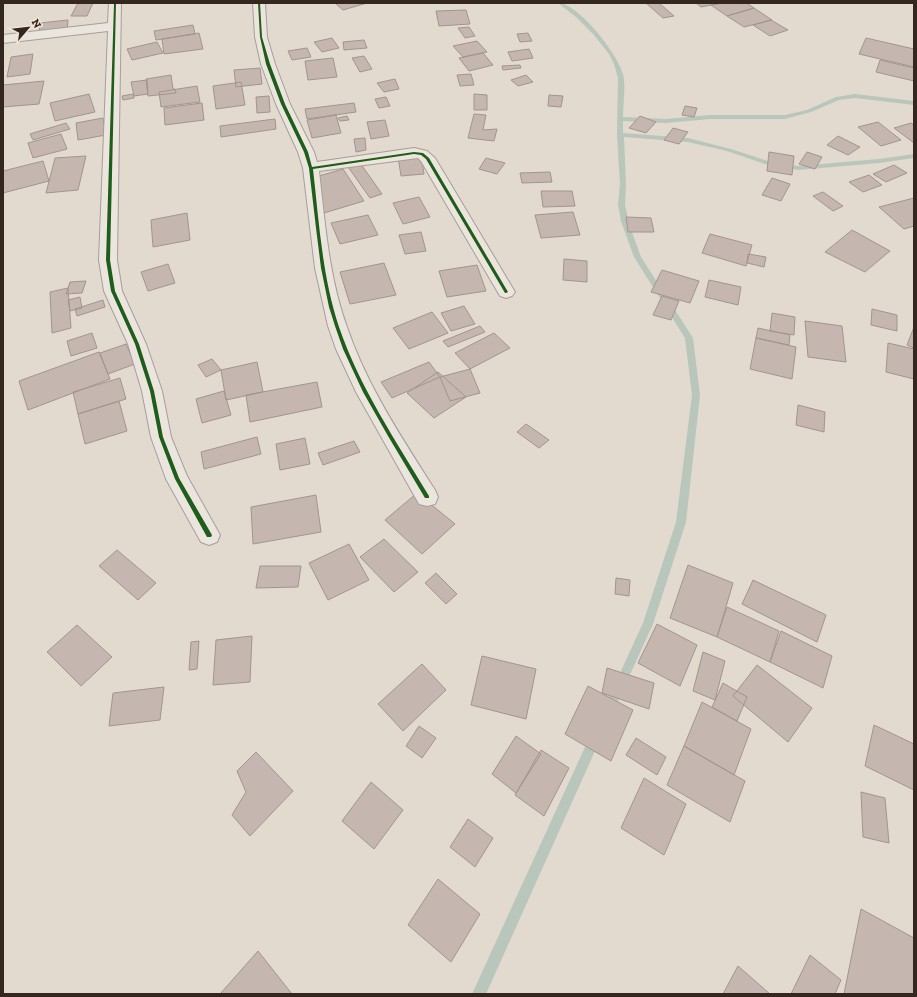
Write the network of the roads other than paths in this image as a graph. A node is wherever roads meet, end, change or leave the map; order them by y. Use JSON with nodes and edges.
{"nodes":[{"id":1,"x":115,"y":3,"type":"edge"},
{"id":2,"x":259,"y":3,"type":"edge"},
{"id":3,"x":115,"y":26,"type":"junction"},
{"id":4,"x":3,"y":39,"type":"edge"},
{"id":5,"x":311,"y":168,"type":"junction"},
{"id":6,"x":506,"y":292,"type":"dead end"},
{"id":7,"x":427,"y":497,"type":"dead end"},
{"id":8,"x":209,"y":535,"type":"dead end"}],
"edges":[{"from":1,"to":3,"type":"street"},
{"from":2,"to":5,"type":"street"},
{"from":3,"to":4,"type":"street"},
{"from":3,"to":8,"type":"street"},
{"from":5,"to":6,"type":"street"},
{"from":5,"to":7,"type":"street"}]}
